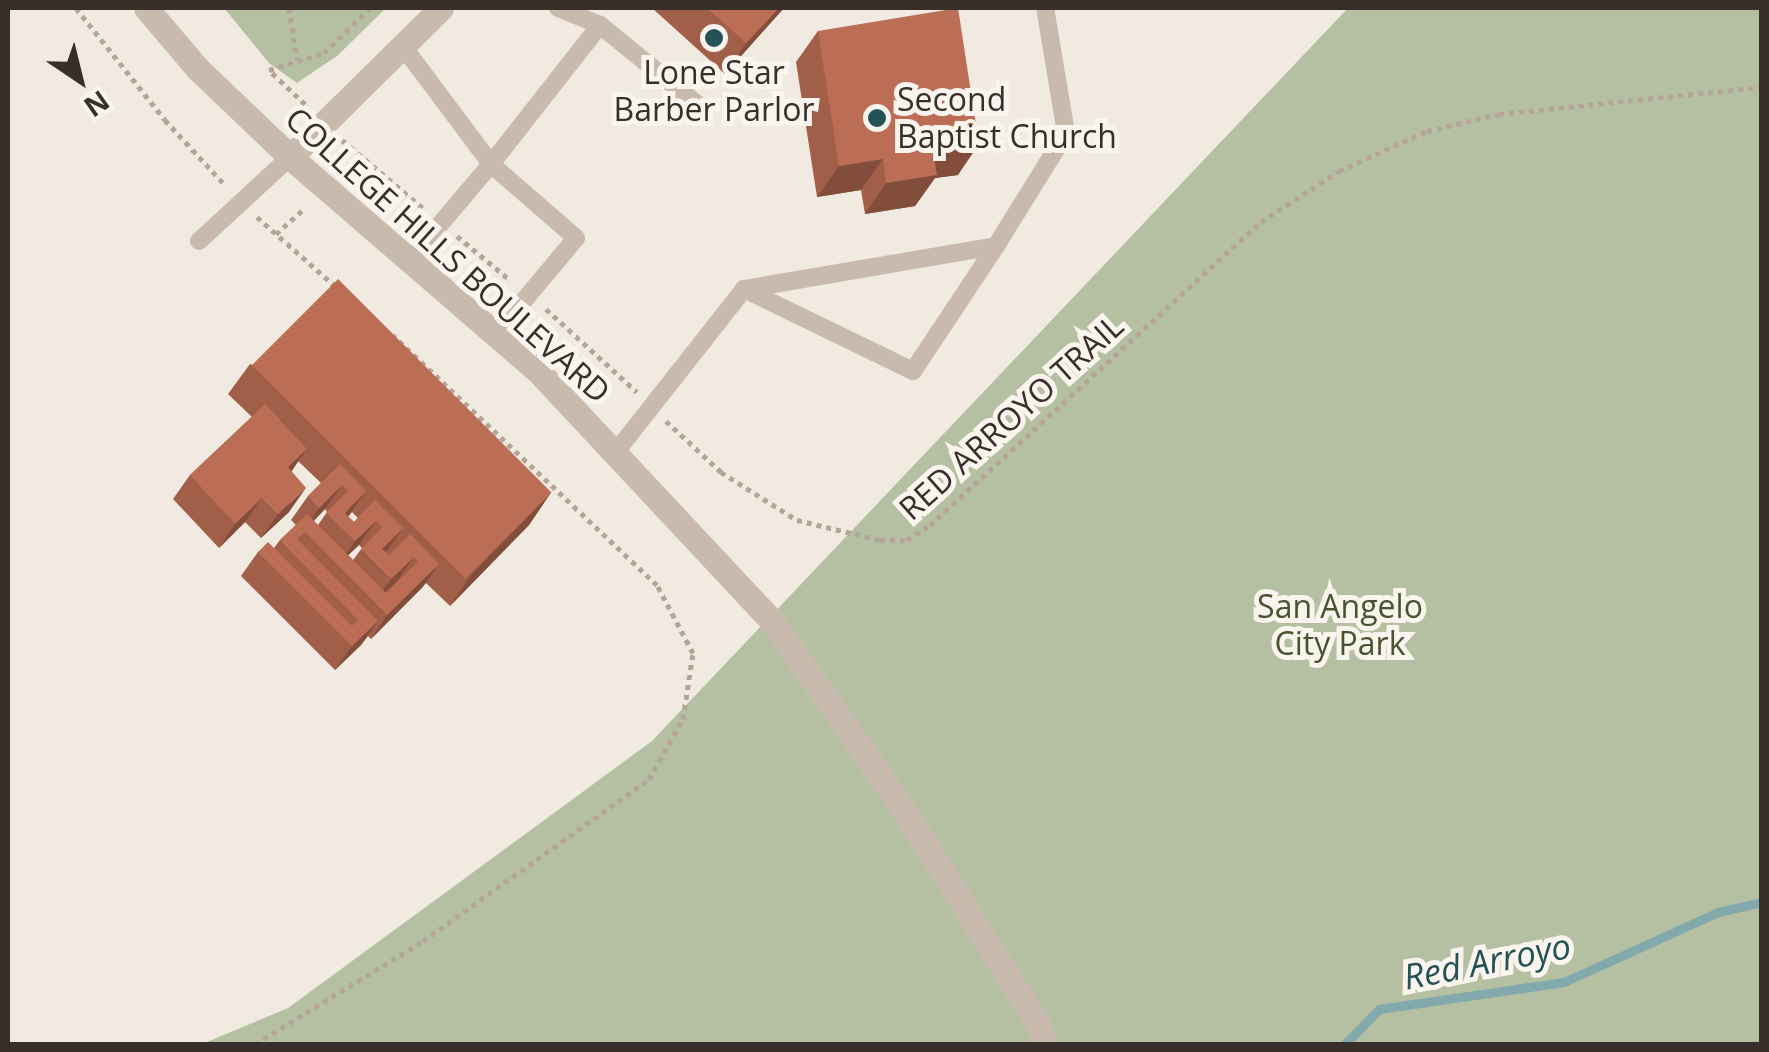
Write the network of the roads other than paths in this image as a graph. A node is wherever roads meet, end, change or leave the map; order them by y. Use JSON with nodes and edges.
{"nodes":[{"id":1,"x":146,"y":8,"type":"edge"},
{"id":2,"x":441,"y":8,"type":"edge"},
{"id":3,"x":558,"y":8,"type":"edge"},
{"id":4,"x":1045,"y":8,"type":"edge"},
{"id":5,"x":600,"y":25,"type":"junction"},
{"id":6,"x":402,"y":45,"type":"junction"},
{"id":7,"x":703,"y":109,"type":"dead end"},
{"id":8,"x":290,"y":157,"type":"junction"},
{"id":9,"x":491,"y":164,"type":"junction"},
{"id":10,"x":198,"y":242,"type":"dead end"},
{"id":11,"x":996,"y":246,"type":"junction"},
{"id":12,"x":409,"y":261,"type":"junction"},
{"id":13,"x":744,"y":288,"type":"junction"},
{"id":14,"x":495,"y":335,"type":"junction"},
{"id":15,"x":615,"y":453,"type":"junction"},
{"id":16,"x":1042,"y":1034,"type":"edge"}],
"edges":[{"from":1,"to":8,"type":"street","name":"COLLEGE HILLS BOULEVARD"},
{"from":2,"to":6,"type":"street"},
{"from":3,"to":5,"type":"lane"},
{"from":4,"to":11,"type":"lane"},
{"from":5,"to":7,"type":"lane"},
{"from":5,"to":9,"type":"lane"},
{"from":6,"to":8,"type":"street"},
{"from":6,"to":9,"type":"lane"},
{"from":8,"to":10,"type":"lane"},
{"from":8,"to":12,"type":"street","name":"COLLEGE HILLS BOULEVARD"},
{"from":9,"to":12,"type":"lane"},
{"from":9,"to":14,"type":"lane"},
{"from":11,"to":13,"type":"lane"},
{"from":11,"to":13,"type":"lane"},
{"from":12,"to":14,"type":"street","name":"COLLEGE HILLS BOULEVARD"},
{"from":13,"to":15,"type":"lane"},
{"from":14,"to":15,"type":"street","name":"COLLEGE HILLS BOULEVARD"},
{"from":15,"to":16,"type":"street","name":"COLLEGE HILLS BOULEVARD"}]}
